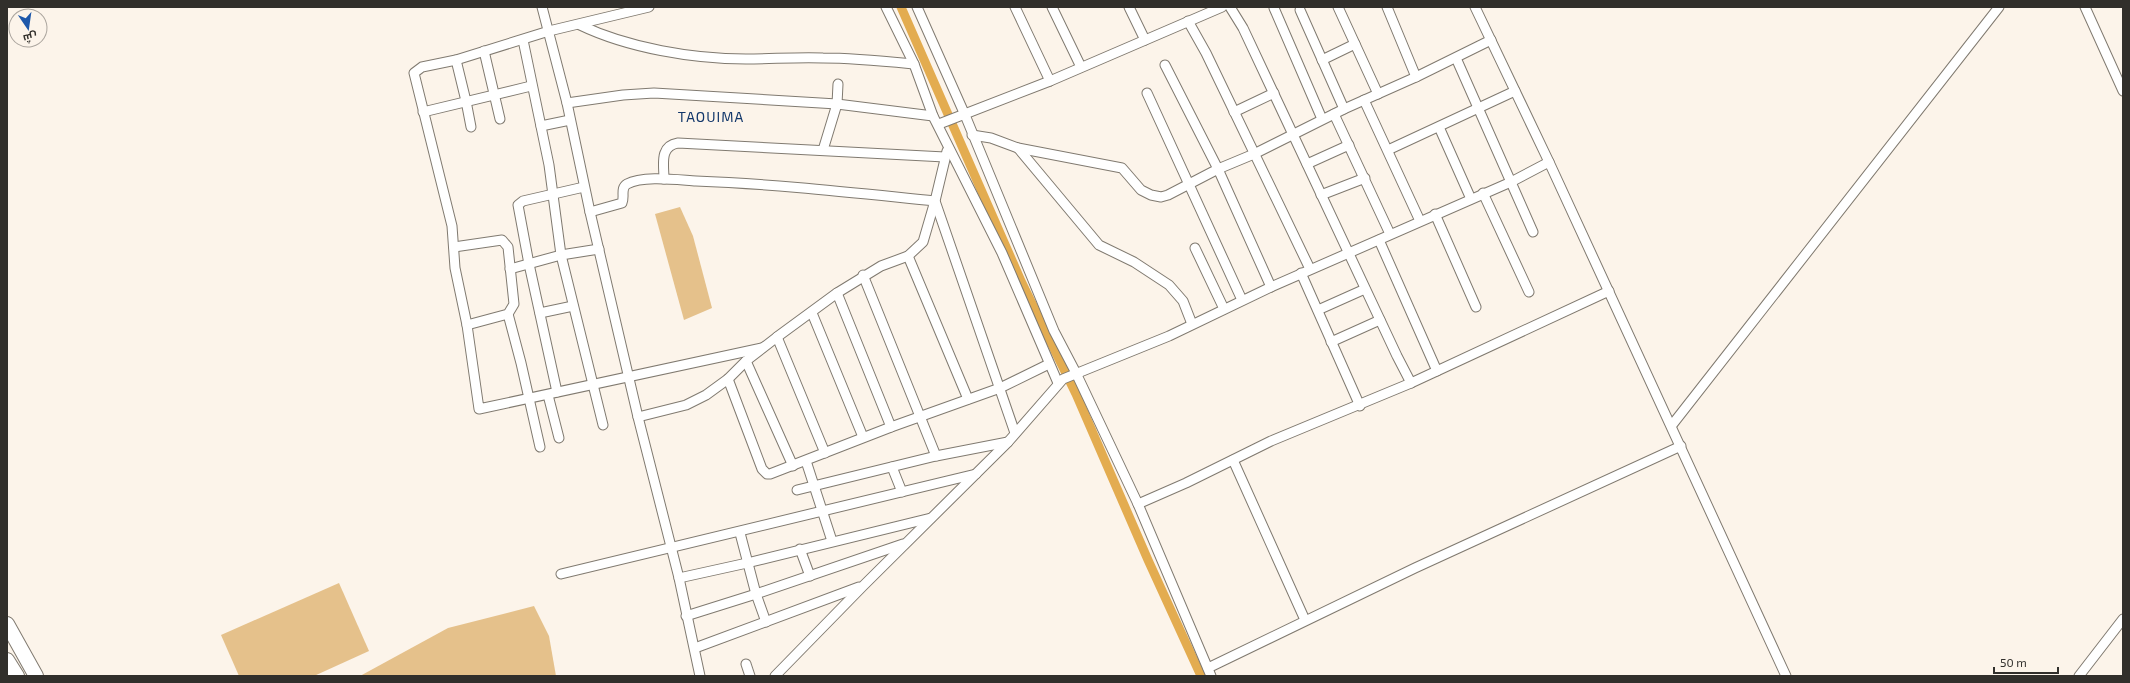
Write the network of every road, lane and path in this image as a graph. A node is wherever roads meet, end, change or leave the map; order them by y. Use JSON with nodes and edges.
{"nodes":[{"id":1,"x":542,"y":7,"type":"edge"},
{"id":2,"x":886,"y":7,"type":"edge"},
{"id":3,"x":917,"y":7,"type":"edge"},
{"id":4,"x":1015,"y":7,"type":"edge"},
{"id":5,"x":1052,"y":7,"type":"edge"},
{"id":6,"x":1129,"y":7,"type":"edge"},
{"id":7,"x":1222,"y":7,"type":"edge"},
{"id":8,"x":1230,"y":7,"type":"edge"},
{"id":9,"x":1338,"y":7,"type":"edge"},
{"id":10,"x":1387,"y":7,"type":"edge"},
{"id":11,"x":1475,"y":7,"type":"edge"},
{"id":12,"x":1999,"y":7,"type":"edge"},
{"id":13,"x":2085,"y":7,"type":"edge"},
{"id":14,"x":644,"y":8,"type":"edge"},
{"id":15,"x":1274,"y":8,"type":"edge"},
{"id":16,"x":1300,"y":10,"type":"dead end"},
{"id":17,"x":1188,"y":21,"type":"junction"},
{"id":18,"x":580,"y":25,"type":"junction"},
{"id":19,"x":549,"y":31,"type":"junction"},
{"id":20,"x":523,"y":40,"type":"junction"},
{"id":21,"x":1145,"y":40,"type":"junction"},
{"id":22,"x":1491,"y":40,"type":"junction"},
{"id":23,"x":1355,"y":44,"type":"junction"},
{"id":24,"x":484,"y":51,"type":"junction"},
{"id":25,"x":1456,"y":58,"type":"junction"},
{"id":26,"x":456,"y":60,"type":"junction"},
{"id":27,"x":1322,"y":60,"type":"junction"},
{"id":28,"x":914,"y":64,"type":"junction"},
{"id":29,"x":1165,"y":65,"type":"dead end"},
{"id":30,"x":1081,"y":67,"type":"junction"},
{"id":31,"x":1416,"y":77,"type":"junction"},
{"id":32,"x":1050,"y":81,"type":"junction"},
{"id":33,"x":838,"y":84,"type":"dead end"},
{"id":34,"x":531,"y":86,"type":"junction"},
{"id":35,"x":2123,"y":90,"type":"edge"},
{"id":36,"x":1515,"y":91,"type":"junction"},
{"id":37,"x":1147,"y":93,"type":"dead end"},
{"id":38,"x":1274,"y":93,"type":"junction"},
{"id":39,"x":495,"y":94,"type":"junction"},
{"id":40,"x":1378,"y":94,"type":"junction"},
{"id":41,"x":1364,"y":100,"type":"junction"},
{"id":42,"x":466,"y":101,"type":"junction"},
{"id":43,"x":567,"y":103,"type":"junction"},
{"id":44,"x":837,"y":104,"type":"junction"},
{"id":45,"x":1344,"y":109,"type":"junction"},
{"id":46,"x":1477,"y":109,"type":"junction"},
{"id":47,"x":423,"y":112,"type":"junction"},
{"id":48,"x":1234,"y":112,"type":"junction"},
{"id":49,"x":1334,"y":114,"type":"junction"},
{"id":50,"x":933,"y":116,"type":"junction"},
{"id":51,"x":960,"y":116,"type":"junction"},
{"id":52,"x":500,"y":119,"type":"dead end"},
{"id":53,"x":1322,"y":119,"type":"junction"},
{"id":54,"x":570,"y":120,"type":"junction"},
{"id":55,"x":942,"y":123,"type":"junction"},
{"id":56,"x":541,"y":126,"type":"junction"},
{"id":57,"x":471,"y":127,"type":"dead end"},
{"id":58,"x":1439,"y":127,"type":"junction"},
{"id":59,"x":972,"y":135,"type":"junction"},
{"id":60,"x":1294,"y":135,"type":"junction"},
{"id":61,"x":1349,"y":145,"type":"junction"},
{"id":62,"x":948,"y":146,"type":"junction"},
{"id":63,"x":1018,"y":148,"type":"junction"},
{"id":64,"x":824,"y":150,"type":"junction"},
{"id":65,"x":1388,"y":150,"type":"junction"},
{"id":66,"x":1254,"y":154,"type":"junction"},
{"id":67,"x":945,"y":157,"type":"junction"},
{"id":68,"x":1549,"y":162,"type":"junction"},
{"id":69,"x":1307,"y":164,"type":"junction"},
{"id":70,"x":1218,"y":169,"type":"junction"},
{"id":71,"x":1365,"y":178,"type":"junction"},
{"id":72,"x":664,"y":179,"type":"junction"},
{"id":73,"x":1511,"y":182,"type":"junction"},
{"id":74,"x":1189,"y":185,"type":"junction"},
{"id":75,"x":584,"y":187,"type":"junction"},
{"id":76,"x":1484,"y":193,"type":"junction"},
{"id":77,"x":552,"y":195,"type":"junction"},
{"id":78,"x":1321,"y":195,"type":"junction"},
{"id":79,"x":1471,"y":199,"type":"junction"},
{"id":80,"x":935,"y":201,"type":"junction"},
{"id":81,"x":590,"y":212,"type":"junction"},
{"id":82,"x":1435,"y":214,"type":"junction"},
{"id":83,"x":1420,"y":222,"type":"junction"},
{"id":84,"x":1533,"y":232,"type":"dead end"},
{"id":85,"x":1390,"y":234,"type":"junction"},
{"id":86,"x":1379,"y":240,"type":"junction"},
{"id":87,"x":454,"y":247,"type":"junction"},
{"id":88,"x":1195,"y":248,"type":"dead end"},
{"id":89,"x":599,"y":249,"type":"junction"},
{"id":90,"x":1349,"y":254,"type":"junction"},
{"id":91,"x":561,"y":255,"type":"junction"},
{"id":92,"x":908,"y":256,"type":"junction"},
{"id":93,"x":529,"y":264,"type":"junction"},
{"id":94,"x":510,"y":269,"type":"junction"},
{"id":95,"x":1310,"y":269,"type":"junction"},
{"id":96,"x":1301,"y":273,"type":"junction"},
{"id":97,"x":863,"y":275,"type":"junction"},
{"id":98,"x":1271,"y":287,"type":"junction"},
{"id":99,"x":1365,"y":288,"type":"junction"},
{"id":100,"x":1609,"y":290,"type":"junction"},
{"id":101,"x":1529,"y":292,"type":"dead end"},
{"id":102,"x":837,"y":293,"type":"junction"},
{"id":103,"x":1242,"y":300,"type":"junction"},
{"id":104,"x":573,"y":306,"type":"junction"},
{"id":105,"x":1476,"y":307,"type":"dead end"},
{"id":106,"x":1224,"y":309,"type":"junction"},
{"id":107,"x":1318,"y":310,"type":"junction"},
{"id":108,"x":540,"y":313,"type":"junction"},
{"id":109,"x":812,"y":313,"type":"junction"},
{"id":110,"x":508,"y":314,"type":"junction"},
{"id":111,"x":1380,"y":320,"type":"junction"},
{"id":112,"x":1192,"y":324,"type":"junction"},
{"id":113,"x":467,"y":325,"type":"junction"},
{"id":114,"x":777,"y":337,"type":"junction"},
{"id":115,"x":1332,"y":342,"type":"junction"},
{"id":116,"x":762,"y":348,"type":"junction"},
{"id":117,"x":746,"y":361,"type":"junction"},
{"id":118,"x":1049,"y":364,"type":"junction"},
{"id":119,"x":1436,"y":371,"type":"junction"},
{"id":120,"x":1076,"y":373,"type":"junction"},
{"id":121,"x":629,"y":376,"type":"junction"},
{"id":122,"x":728,"y":379,"type":"junction"},
{"id":123,"x":1060,"y":381,"type":"junction"},
{"id":124,"x":1411,"y":383,"type":"junction"},
{"id":125,"x":594,"y":385,"type":"junction"},
{"id":126,"x":1000,"y":388,"type":"junction"},
{"id":127,"x":557,"y":392,"type":"junction"},
{"id":128,"x":548,"y":395,"type":"junction"},
{"id":129,"x":529,"y":399,"type":"junction"},
{"id":130,"x":968,"y":399,"type":"junction"},
{"id":131,"x":1360,"y":406,"type":"junction"},
{"id":132,"x":638,"y":416,"type":"junction"},
{"id":133,"x":921,"y":416,"type":"junction"},
{"id":134,"x":603,"y":425,"type":"dead end"},
{"id":135,"x":1672,"y":425,"type":"junction"},
{"id":136,"x":891,"y":427,"type":"junction"},
{"id":137,"x":1014,"y":433,"type":"junction"},
{"id":138,"x":863,"y":437,"type":"junction"},
{"id":139,"x":559,"y":438,"type":"dead end"},
{"id":140,"x":1008,"y":442,"type":"junction"},
{"id":141,"x":1681,"y":446,"type":"junction"},
{"id":142,"x":540,"y":447,"type":"dead end"},
{"id":143,"x":825,"y":453,"type":"junction"},
{"id":144,"x":936,"y":456,"type":"junction"},
{"id":145,"x":1233,"y":460,"type":"junction"},
{"id":146,"x":806,"y":461,"type":"junction"},
{"id":147,"x":793,"y":466,"type":"junction"},
{"id":148,"x":892,"y":466,"type":"junction"},
{"id":149,"x":976,"y":474,"type":"junction"},
{"id":150,"x":814,"y":486,"type":"junction"},
{"id":151,"x":797,"y":490,"type":"dead end"},
{"id":152,"x":902,"y":492,"type":"junction"},
{"id":153,"x":1138,"y":504,"type":"junction"},
{"id":154,"x":822,"y":510,"type":"junction"},
{"id":155,"x":931,"y":518,"type":"junction"},
{"id":156,"x":740,"y":532,"type":"junction"},
{"id":157,"x":832,"y":541,"type":"junction"},
{"id":158,"x":907,"y":543,"type":"junction"},
{"id":159,"x":670,"y":547,"type":"junction"},
{"id":160,"x":800,"y":549,"type":"junction"},
{"id":161,"x":747,"y":563,"type":"junction"},
{"id":162,"x":561,"y":574,"type":"dead end"},
{"id":163,"x":810,"y":576,"type":"junction"},
{"id":164,"x":679,"y":578,"type":"junction"},
{"id":165,"x":863,"y":586,"type":"junction"},
{"id":166,"x":756,"y":594,"type":"junction"},
{"id":167,"x":686,"y":616,"type":"junction"},
{"id":168,"x":2123,"y":619,"type":"edge"},
{"id":169,"x":1305,"y":620,"type":"junction"},
{"id":170,"x":766,"y":622,"type":"junction"},
{"id":171,"x":7,"y":624,"type":"edge"},
{"id":172,"x":695,"y":648,"type":"junction"},
{"id":173,"x":7,"y":660,"type":"edge"},
{"id":174,"x":746,"y":664,"type":"dead end"},
{"id":175,"x":1209,"y":672,"type":"edge"},
{"id":176,"x":17,"y":676,"type":"edge"},
{"id":177,"x":36,"y":676,"type":"edge"},
{"id":178,"x":700,"y":676,"type":"edge"},
{"id":179,"x":750,"y":676,"type":"edge"},
{"id":180,"x":775,"y":676,"type":"edge"},
{"id":181,"x":1786,"y":676,"type":"edge"},
{"id":182,"x":2079,"y":676,"type":"edge"}],
"edges":[{"from":1,"to":19,"type":"street"},
{"from":2,"to":28,"type":"street"},
{"from":3,"to":51,"type":"street"},
{"from":4,"to":32,"type":"street"},
{"from":5,"to":30,"type":"street"},
{"from":6,"to":21,"type":"street"},
{"from":7,"to":17,"type":"street"},
{"from":8,"to":38,"type":"street"},
{"from":9,"to":23,"type":"street"},
{"from":10,"to":31,"type":"street"},
{"from":11,"to":22,"type":"street"},
{"from":12,"to":135,"type":"street"},
{"from":13,"to":35,"type":"street"},
{"from":14,"to":18,"type":"street"},
{"from":15,"to":53,"type":"street"},
{"from":16,"to":27,"type":"street"},
{"from":17,"to":21,"type":"street"},
{"from":17,"to":48,"type":"street"},
{"from":18,"to":19,"type":"street"},
{"from":18,"to":28,"type":"street"},
{"from":19,"to":20,"type":"street"},
{"from":19,"to":43,"type":"street"},
{"from":20,"to":24,"type":"street"},
{"from":20,"to":34,"type":"street"},
{"from":21,"to":30,"type":"street"},
{"from":22,"to":25,"type":"street"},
{"from":22,"to":36,"type":"street"},
{"from":23,"to":27,"type":"street"},
{"from":23,"to":40,"type":"street"},
{"from":24,"to":26,"type":"street"},
{"from":24,"to":39,"type":"street"},
{"from":25,"to":31,"type":"street"},
{"from":25,"to":46,"type":"street"},
{"from":26,"to":42,"type":"street"},
{"from":26,"to":47,"type":"street"},
{"from":27,"to":45,"type":"street"},
{"from":28,"to":50,"type":"street"},
{"from":29,"to":70,"type":"street"},
{"from":30,"to":32,"type":"street"},
{"from":31,"to":40,"type":"street"},
{"from":32,"to":51,"type":"street"},
{"from":33,"to":44,"type":"street"},
{"from":34,"to":39,"type":"street"},
{"from":34,"to":56,"type":"street"},
{"from":36,"to":46,"type":"street"},
{"from":36,"to":68,"type":"street"},
{"from":37,"to":74,"type":"street"},
{"from":38,"to":48,"type":"street"},
{"from":38,"to":60,"type":"street"},
{"from":39,"to":42,"type":"street"},
{"from":39,"to":52,"type":"street"},
{"from":40,"to":41,"type":"street"},
{"from":41,"to":45,"type":"street"},
{"from":41,"to":65,"type":"street"},
{"from":42,"to":47,"type":"street"},
{"from":42,"to":57,"type":"street"},
{"from":43,"to":44,"type":"street"},
{"from":43,"to":54,"type":"street"},
{"from":44,"to":50,"type":"street"},
{"from":44,"to":64,"type":"street"},
{"from":45,"to":49,"type":"street"},
{"from":46,"to":58,"type":"street"},
{"from":46,"to":73,"type":"street"},
{"from":47,"to":87,"type":"street"},
{"from":48,"to":66,"type":"street"},
{"from":49,"to":53,"type":"street"},
{"from":49,"to":61,"type":"street"},
{"from":50,"to":55,"type":"street"},
{"from":51,"to":55,"type":"street"},
{"from":51,"to":59,"type":"street"},
{"from":53,"to":60,"type":"street"},
{"from":54,"to":56,"type":"street"},
{"from":54,"to":75,"type":"street"},
{"from":55,"to":62,"type":"street"},
{"from":56,"to":77,"type":"street"},
{"from":58,"to":65,"type":"street"},
{"from":58,"to":79,"type":"street"},
{"from":59,"to":63,"type":"street"},
{"from":59,"to":120,"type":"street"},
{"from":60,"to":66,"type":"street"},
{"from":60,"to":69,"type":"street"},
{"from":61,"to":69,"type":"street"},
{"from":61,"to":71,"type":"street"},
{"from":62,"to":67,"type":"street"},
{"from":62,"to":118,"type":"street"},
{"from":63,"to":74,"type":"street"},
{"from":63,"to":112,"type":"street"},
{"from":64,"to":67,"type":"street"},
{"from":64,"to":72,"type":"street"},
{"from":65,"to":83,"type":"street"},
{"from":66,"to":70,"type":"street"},
{"from":66,"to":95,"type":"street"},
{"from":67,"to":80,"type":"street"},
{"from":68,"to":73,"type":"street"},
{"from":68,"to":100,"type":"street"},
{"from":69,"to":78,"type":"street"},
{"from":70,"to":74,"type":"street"},
{"from":70,"to":98,"type":"street"},
{"from":71,"to":78,"type":"street"},
{"from":71,"to":85,"type":"street"},
{"from":72,"to":80,"type":"street"},
{"from":72,"to":81,"type":"street"},
{"from":73,"to":76,"type":"street"},
{"from":73,"to":84,"type":"street"},
{"from":74,"to":103,"type":"street"},
{"from":75,"to":77,"type":"street"},
{"from":75,"to":81,"type":"street"},
{"from":76,"to":79,"type":"street"},
{"from":76,"to":101,"type":"street"},
{"from":77,"to":91,"type":"street"},
{"from":77,"to":93,"type":"street"},
{"from":78,"to":90,"type":"street"},
{"from":79,"to":82,"type":"street"},
{"from":80,"to":92,"type":"street"},
{"from":80,"to":126,"type":"street"},
{"from":81,"to":89,"type":"street"},
{"from":82,"to":83,"type":"street"},
{"from":82,"to":105,"type":"street"},
{"from":83,"to":85,"type":"street"},
{"from":85,"to":86,"type":"street"},
{"from":86,"to":90,"type":"street"},
{"from":86,"to":119,"type":"street"},
{"from":87,"to":94,"type":"street"},
{"from":87,"to":113,"type":"street"},
{"from":88,"to":106,"type":"street"},
{"from":89,"to":91,"type":"street"},
{"from":89,"to":121,"type":"street"},
{"from":90,"to":95,"type":"street"},
{"from":90,"to":99,"type":"street"},
{"from":91,"to":93,"type":"street"},
{"from":91,"to":104,"type":"street"},
{"from":92,"to":97,"type":"street"},
{"from":92,"to":130,"type":"street"},
{"from":93,"to":94,"type":"street"},
{"from":93,"to":108,"type":"street"},
{"from":94,"to":110,"type":"street"},
{"from":95,"to":96,"type":"street"},
{"from":96,"to":98,"type":"street"},
{"from":96,"to":107,"type":"street"},
{"from":97,"to":102,"type":"street"},
{"from":97,"to":133,"type":"street"},
{"from":98,"to":103,"type":"street"},
{"from":99,"to":107,"type":"street"},
{"from":99,"to":111,"type":"street"},
{"from":100,"to":119,"type":"street"},
{"from":100,"to":135,"type":"street"},
{"from":102,"to":109,"type":"street"},
{"from":102,"to":136,"type":"street"},
{"from":103,"to":106,"type":"street"},
{"from":104,"to":108,"type":"street"},
{"from":104,"to":125,"type":"street"},
{"from":106,"to":112,"type":"street"},
{"from":107,"to":115,"type":"street"},
{"from":108,"to":127,"type":"street"},
{"from":109,"to":114,"type":"street"},
{"from":109,"to":138,"type":"street"},
{"from":110,"to":113,"type":"street"},
{"from":110,"to":129,"type":"street"},
{"from":111,"to":115,"type":"street"},
{"from":111,"to":124,"type":"street"},
{"from":112,"to":120,"type":"street"},
{"from":113,"to":129,"type":"street"},
{"from":114,"to":116,"type":"street"},
{"from":114,"to":143,"type":"street"},
{"from":115,"to":131,"type":"street"},
{"from":116,"to":117,"type":"street"},
{"from":116,"to":121,"type":"street"},
{"from":117,"to":122,"type":"street"},
{"from":117,"to":147,"type":"street"},
{"from":118,"to":123,"type":"street"},
{"from":118,"to":126,"type":"street"},
{"from":119,"to":124,"type":"street"},
{"from":120,"to":123,"type":"street"},
{"from":120,"to":153,"type":"street"},
{"from":121,"to":125,"type":"street"},
{"from":121,"to":132,"type":"street"},
{"from":122,"to":132,"type":"street"},
{"from":122,"to":147,"type":"street"},
{"from":123,"to":137,"type":"street"},
{"from":124,"to":131,"type":"street"},
{"from":125,"to":127,"type":"street"},
{"from":125,"to":134,"type":"street"},
{"from":126,"to":130,"type":"street"},
{"from":126,"to":137,"type":"street"},
{"from":127,"to":128,"type":"street"},
{"from":128,"to":129,"type":"street"},
{"from":128,"to":139,"type":"street"},
{"from":129,"to":142,"type":"street"},
{"from":130,"to":133,"type":"street"},
{"from":131,"to":145,"type":"street"},
{"from":132,"to":159,"type":"street"},
{"from":133,"to":136,"type":"street"},
{"from":133,"to":144,"type":"street"},
{"from":135,"to":141,"type":"street"},
{"from":136,"to":138,"type":"street"},
{"from":137,"to":140,"type":"street"},
{"from":138,"to":143,"type":"street"},
{"from":140,"to":144,"type":"street"},
{"from":140,"to":149,"type":"street"},
{"from":141,"to":169,"type":"street"},
{"from":141,"to":181,"type":"street"},
{"from":143,"to":146,"type":"street"},
{"from":144,"to":148,"type":"street"},
{"from":145,"to":153,"type":"street"},
{"from":145,"to":169,"type":"street"},
{"from":146,"to":147,"type":"street"},
{"from":146,"to":150,"type":"street"},
{"from":148,"to":150,"type":"street"},
{"from":148,"to":152,"type":"street"},
{"from":149,"to":152,"type":"street"},
{"from":149,"to":155,"type":"street"},
{"from":150,"to":151,"type":"street"},
{"from":150,"to":154,"type":"street"},
{"from":152,"to":154,"type":"street"},
{"from":153,"to":175,"type":"street"},
{"from":154,"to":156,"type":"street"},
{"from":154,"to":157,"type":"street"},
{"from":155,"to":157,"type":"street"},
{"from":155,"to":158,"type":"street"},
{"from":156,"to":159,"type":"street"},
{"from":156,"to":161,"type":"street"},
{"from":157,"to":160,"type":"street"},
{"from":158,"to":163,"type":"street"},
{"from":158,"to":165,"type":"street"},
{"from":159,"to":162,"type":"street"},
{"from":159,"to":164,"type":"street"},
{"from":160,"to":161,"type":"street"},
{"from":160,"to":163,"type":"street"},
{"from":161,"to":164,"type":"street"},
{"from":161,"to":166,"type":"street"},
{"from":163,"to":166,"type":"street"},
{"from":164,"to":167,"type":"street"},
{"from":165,"to":170,"type":"street"},
{"from":165,"to":180,"type":"street"},
{"from":166,"to":167,"type":"street"},
{"from":166,"to":170,"type":"street"},
{"from":167,"to":172,"type":"street"},
{"from":168,"to":182,"type":"street"},
{"from":169,"to":175,"type":"street"},
{"from":170,"to":172,"type":"street"},
{"from":171,"to":177,"type":"main road"},
{"from":172,"to":178,"type":"street"},
{"from":173,"to":176,"type":"main road"},
{"from":174,"to":179,"type":"street"}]}
